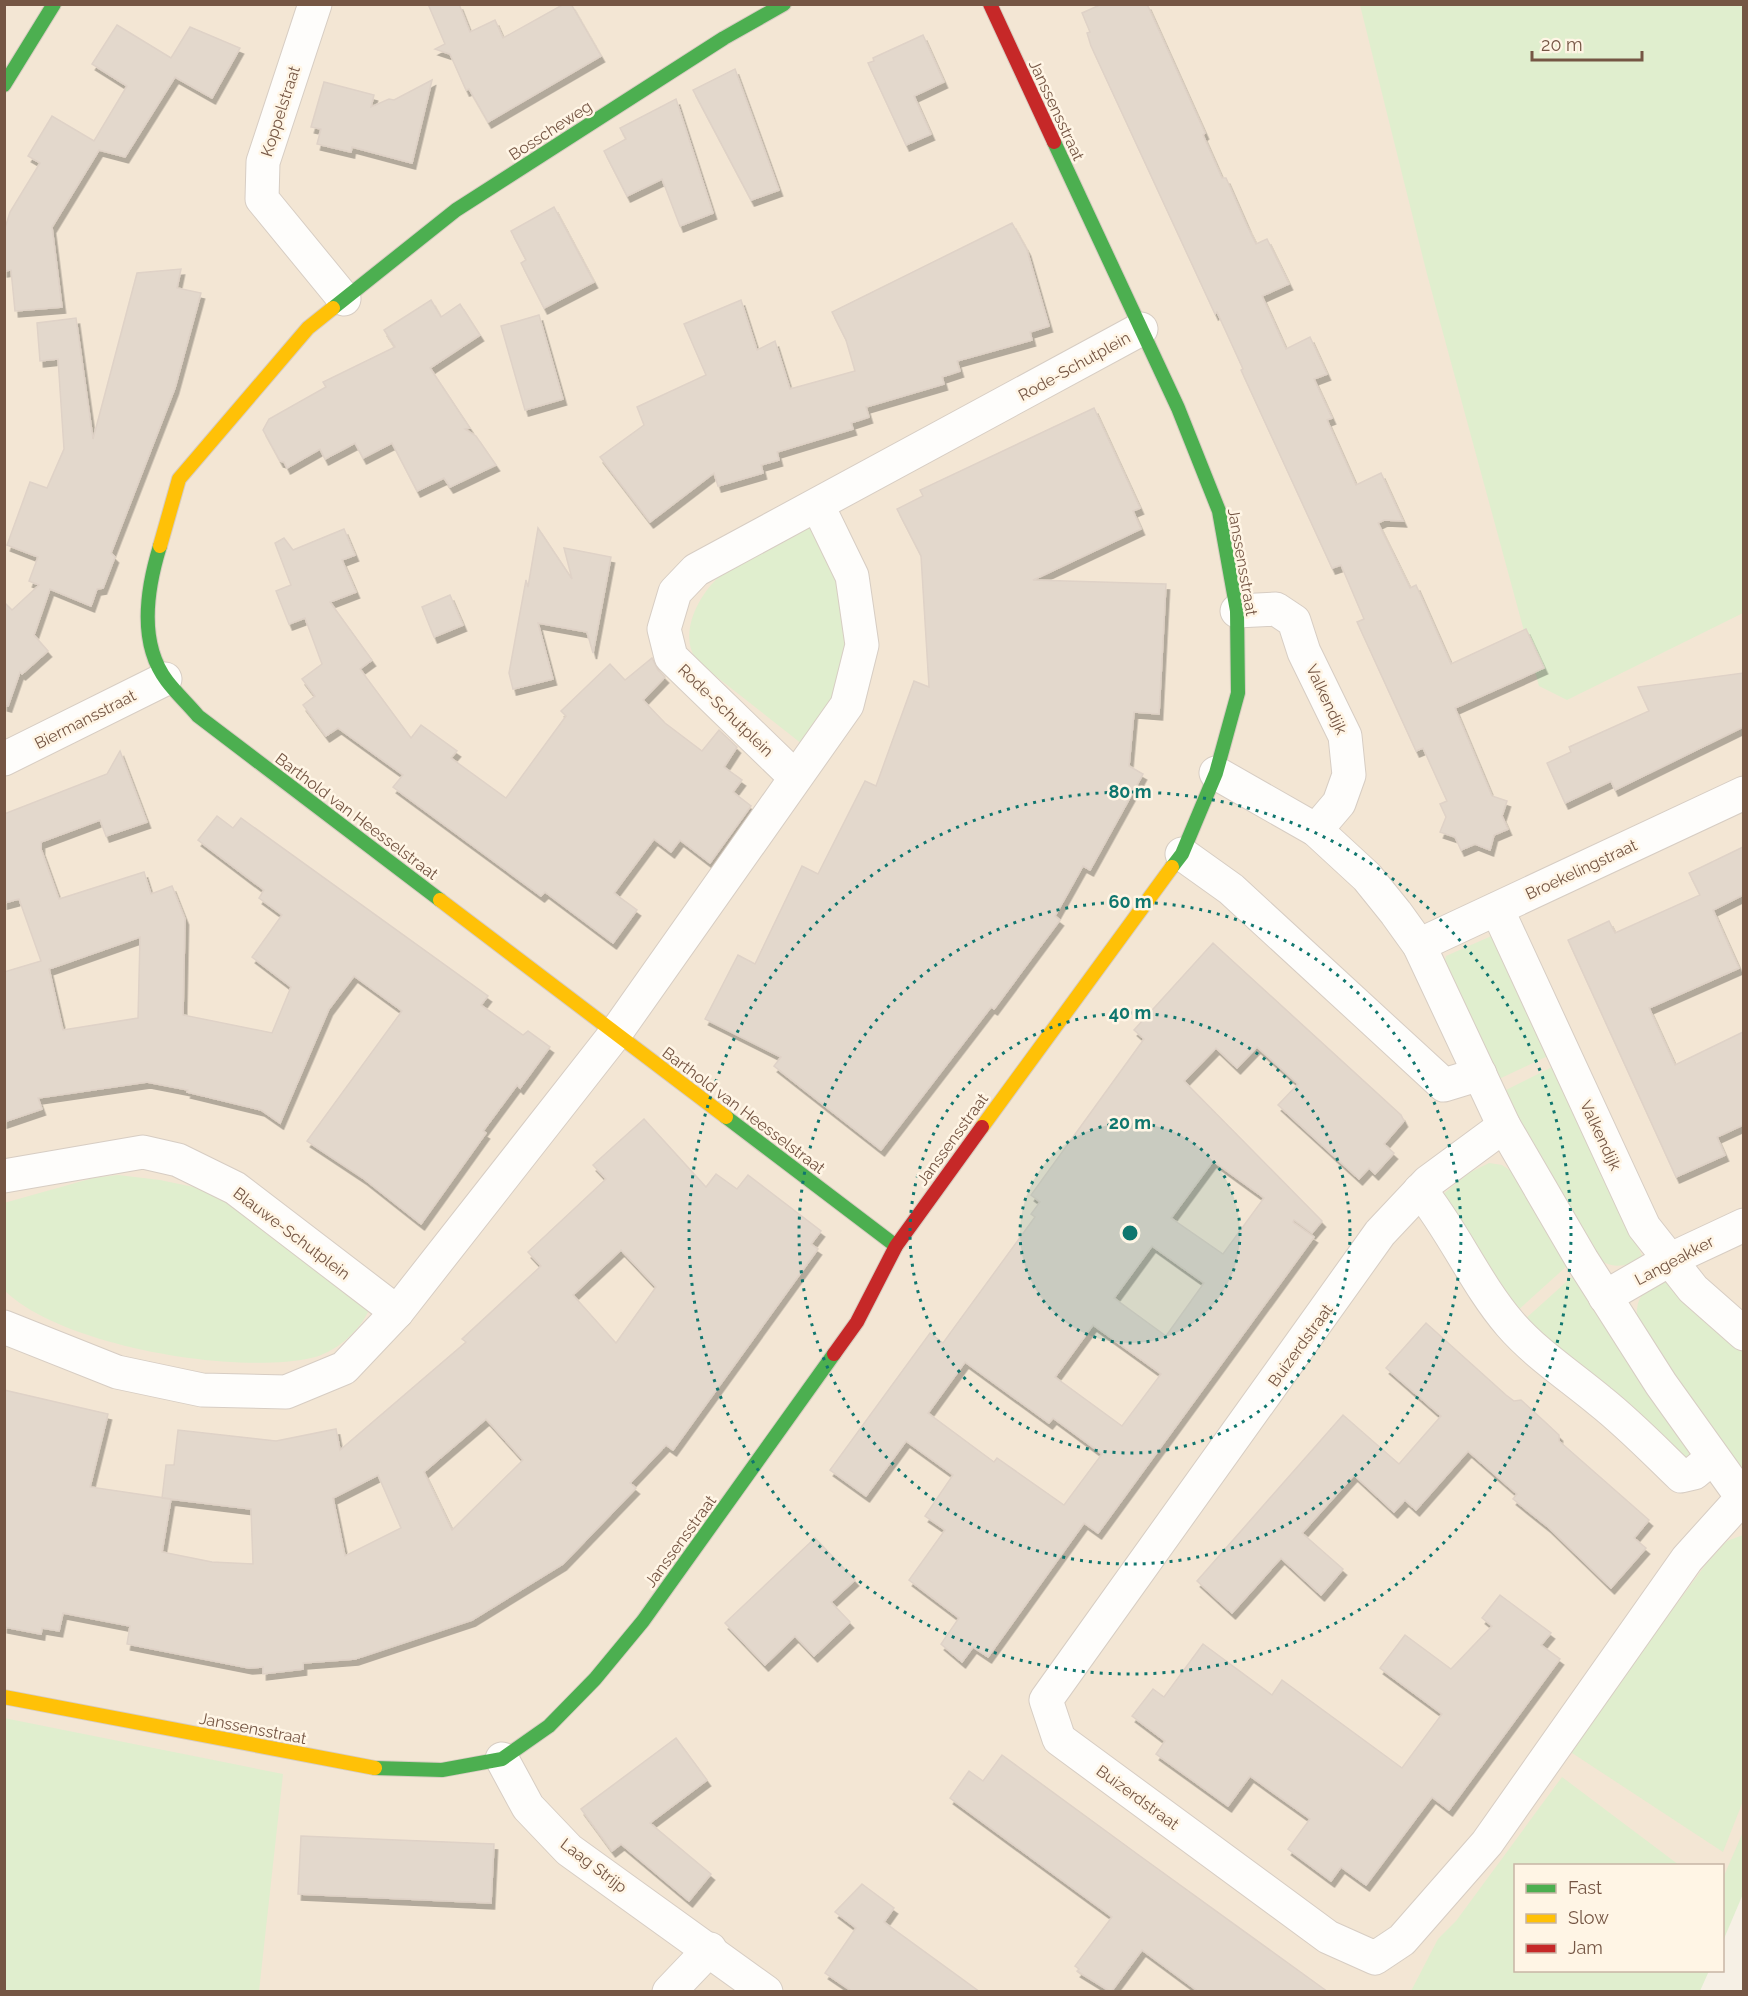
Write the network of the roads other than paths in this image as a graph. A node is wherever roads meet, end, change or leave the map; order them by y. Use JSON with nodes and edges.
{"nodes":[{"id":1,"x":54,"y":4,"type":"edge"},
{"id":2,"x":315,"y":4,"type":"edge"},
{"id":3,"x":784,"y":4,"type":"edge"},
{"id":4,"x":990,"y":4,"type":"edge"},
{"id":5,"x":4,"y":86,"type":"edge"},
{"id":6,"x":344,"y":299,"type":"junction"},
{"id":7,"x":1141,"y":329,"type":"junction"},
{"id":8,"x":818,"y":506,"type":"junction"},
{"id":9,"x":1237,"y":611,"type":"junction"},
{"id":10,"x":165,"y":679,"type":"junction"},
{"id":11,"x":4,"y":759,"type":"edge"},
{"id":12,"x":1216,"y":773,"type":"junction"},
{"id":13,"x":795,"y":777,"type":"junction"},
{"id":14,"x":1743,"y":793,"type":"edge"},
{"id":15,"x":1316,"y":830,"type":"junction"},
{"id":16,"x":1182,"y":854,"type":"junction"},
{"id":17,"x":1497,"y":909,"type":"junction"},
{"id":18,"x":1419,"y":945,"type":"junction"},
{"id":19,"x":615,"y":1034,"type":"junction"},
{"id":20,"x":1480,"y":1074,"type":"junction"},
{"id":21,"x":1504,"y":1126,"type":"junction"},
{"id":22,"x":4,"y":1176,"type":"edge"},
{"id":23,"x":1420,"y":1190,"type":"junction"},
{"id":24,"x":1743,"y":1225,"type":"edge"},
{"id":25,"x":896,"y":1246,"type":"junction"},
{"id":26,"x":1669,"y":1260,"type":"junction"},
{"id":27,"x":1605,"y":1297,"type":"junction"},
{"id":28,"x":397,"y":1312,"type":"junction"},
{"id":29,"x":4,"y":1327,"type":"edge"},
{"id":30,"x":1743,"y":1334,"type":"edge"},
{"id":31,"x":1712,"y":1458,"type":"junction"},
{"id":32,"x":1743,"y":1499,"type":"edge"},
{"id":33,"x":4,"y":1697,"type":"edge"},
{"id":34,"x":502,"y":1759,"type":"junction"},
{"id":35,"x":710,"y":1949,"type":"junction"},
{"id":36,"x":669,"y":1992,"type":"edge"},
{"id":37,"x":766,"y":1992,"type":"edge"}],
"edges":[{"from":1,"to":5,"type":"street"},
{"from":2,"to":6,"type":"street","name":"Koppelstraat"},
{"from":3,"to":6,"type":"street","name":"Bosscheweg"},
{"from":4,"to":7,"type":"street","name":"Janssensstraat"},
{"from":6,"to":10,"type":"street","name":"Barthold van Heesselstraat"},
{"from":7,"to":8,"type":"street","name":"Rode-Schutplein"},
{"from":7,"to":9,"type":"street","name":"Janssensstraat"},
{"from":8,"to":13,"type":"street"},
{"from":8,"to":13,"type":"street","name":"Rode-Schutplein"},
{"from":9,"to":12,"type":"street","name":"Janssensstraat"},
{"from":9,"to":15,"type":"street","name":"Valkendijk"},
{"from":10,"to":11,"type":"street","name":"Biermansstraat"},
{"from":10,"to":19,"type":"street","name":"Barthold van Heesselstraat"},
{"from":12,"to":15,"type":"street"},
{"from":12,"to":16,"type":"street","name":"Janssensstraat"},
{"from":13,"to":19,"type":"street"},
{"from":14,"to":17,"type":"street","name":"Broekelingstraat"},
{"from":15,"to":18,"type":"street"},
{"from":16,"to":20,"type":"street"},
{"from":16,"to":25,"type":"street","name":"Janssensstraat"},
{"from":17,"to":18,"type":"street","name":"Broekelingstraat"},
{"from":17,"to":26,"type":"street","name":"Valkendijk"},
{"from":18,"to":20,"type":"street"},
{"from":19,"to":25,"type":"street","name":"Barthold van Heesselstraat"},
{"from":19,"to":28,"type":"street"},
{"from":20,"to":21,"type":"street"},
{"from":21,"to":23,"type":"street","name":"Buizerdstraat"},
{"from":21,"to":27,"type":"street"},
{"from":22,"to":28,"type":"street","name":"Blauwe-Schutplein"},
{"from":23,"to":31,"type":"street"},
{"from":23,"to":32,"type":"street","name":"Buizerdstraat"},
{"from":24,"to":26,"type":"street","name":"Langeakker"},
{"from":25,"to":34,"type":"street","name":"Janssensstraat"},
{"from":26,"to":27,"type":"street","name":"Langeakker"},
{"from":26,"to":30,"type":"street","name":"Valkendijk"},
{"from":27,"to":31,"type":"street"},
{"from":28,"to":29,"type":"street"},
{"from":31,"to":32,"type":"street"},
{"from":33,"to":34,"type":"street","name":"Janssensstraat"},
{"from":34,"to":35,"type":"street","name":"Laag Strijp"},
{"from":35,"to":36,"type":"street"},
{"from":35,"to":37,"type":"street","name":"Laag Strijp"}]}
